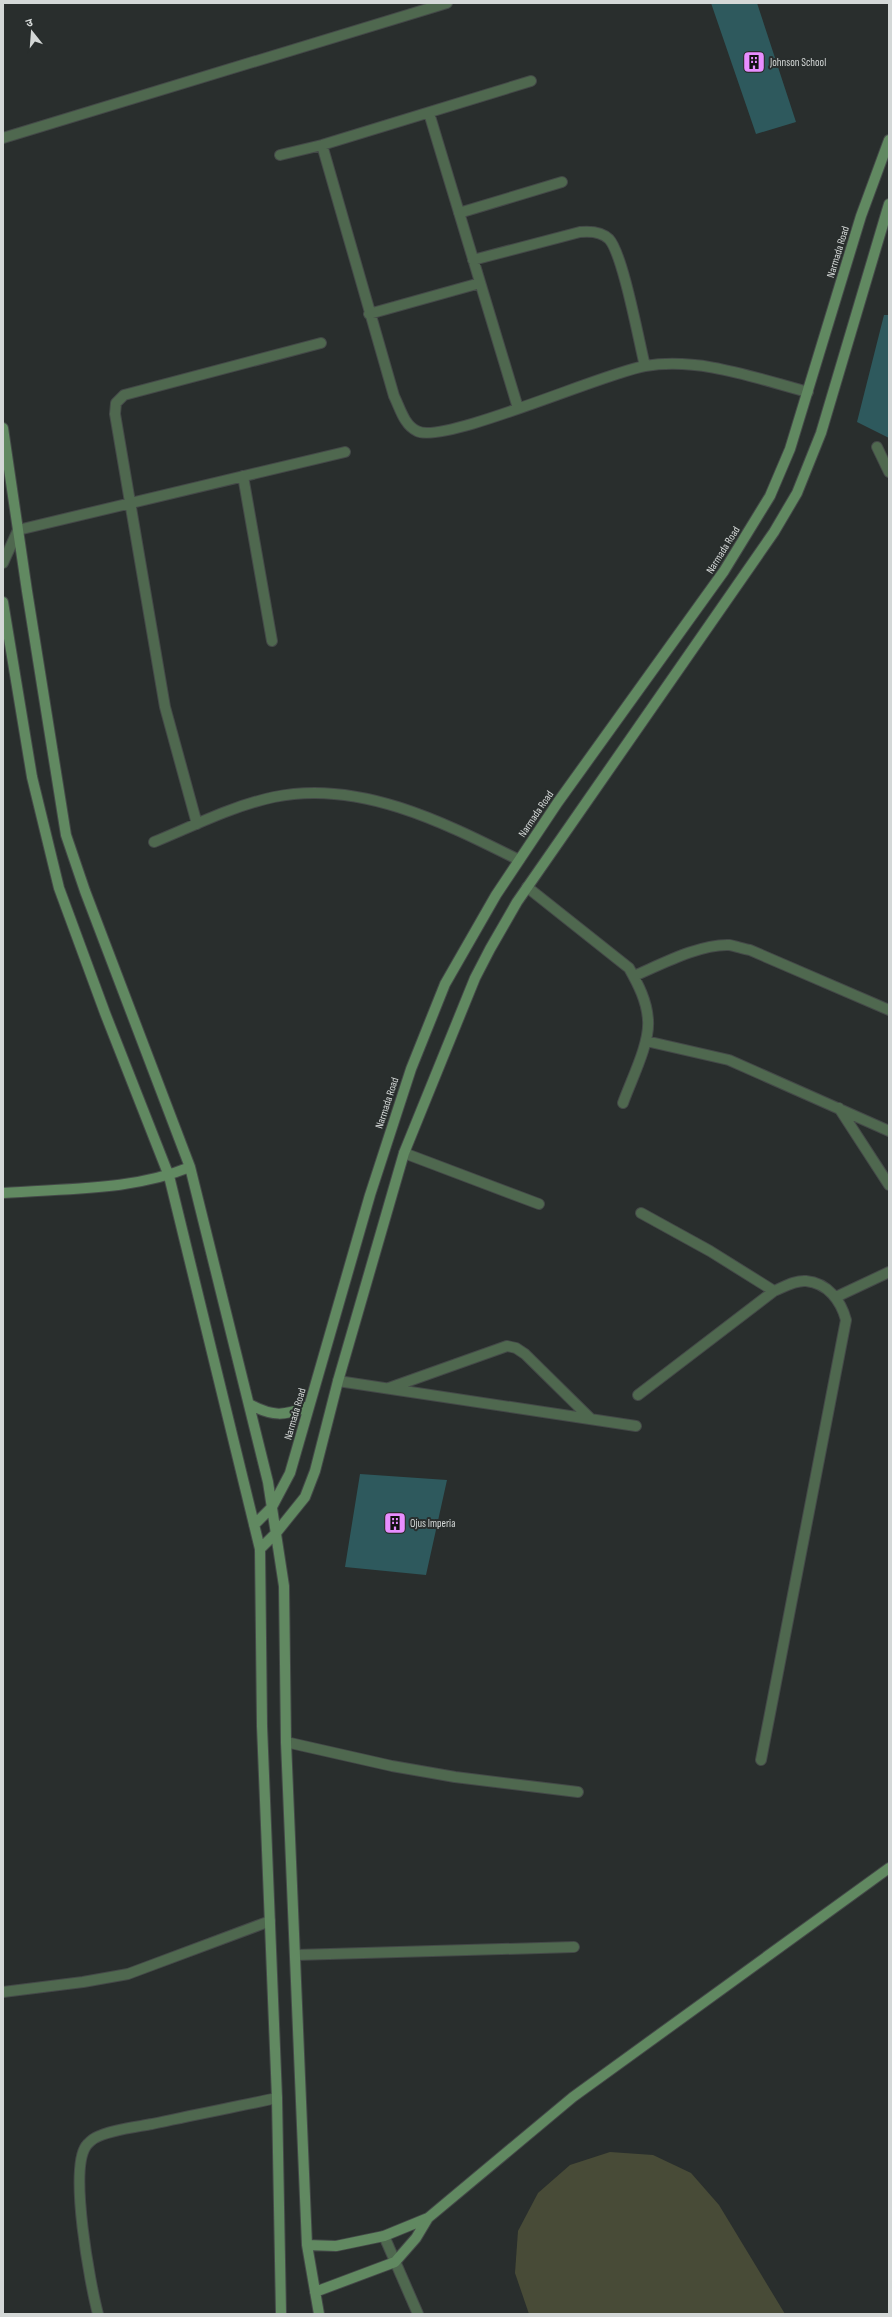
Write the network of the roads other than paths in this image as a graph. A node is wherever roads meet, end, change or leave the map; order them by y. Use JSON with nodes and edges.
{"nodes":[{"id":1,"x":447,"y":3,"type":"edge"},
{"id":2,"x":531,"y":81,"type":"dead end"},
{"id":3,"x":429,"y":112,"type":"junction"},
{"id":4,"x":3,"y":138,"type":"edge"},
{"id":5,"x":889,"y":140,"type":"edge"},
{"id":6,"x":322,"y":145,"type":"junction"},
{"id":7,"x":280,"y":155,"type":"dead end"},
{"id":8,"x":562,"y":182,"type":"dead end"},
{"id":9,"x":889,"y":204,"type":"edge"},
{"id":10,"x":459,"y":213,"type":"junction"},
{"id":11,"x":473,"y":260,"type":"junction"},
{"id":12,"x":480,"y":283,"type":"junction"},
{"id":13,"x":369,"y":314,"type":"junction"},
{"id":14,"x":321,"y":343,"type":"dead end"},
{"id":15,"x":645,"y":366,"type":"junction"},
{"id":16,"x":808,"y":392,"type":"junction"},
{"id":17,"x":518,"y":408,"type":"junction"},
{"id":18,"x":3,"y":428,"type":"edge"},
{"id":19,"x":877,"y":447,"type":"dead end"},
{"id":20,"x":344,"y":452,"type":"dead end"},
{"id":21,"x":889,"y":472,"type":"edge"},
{"id":22,"x":243,"y":476,"type":"junction"},
{"id":23,"x":132,"y":503,"type":"junction"},
{"id":24,"x":18,"y":530,"type":"junction"},
{"id":25,"x":3,"y":563,"type":"edge"},
{"id":26,"x":3,"y":602,"type":"edge"},
{"id":27,"x":272,"y":641,"type":"dead end"},
{"id":28,"x":197,"y":824,"type":"junction"},
{"id":29,"x":154,"y":842,"type":"dead end"},
{"id":30,"x":520,"y":860,"type":"junction"},
{"id":31,"x":527,"y":887,"type":"junction"},
{"id":32,"x":634,"y":976,"type":"junction"},
{"id":33,"x":889,"y":1010,"type":"edge"},
{"id":34,"x":646,"y":1041,"type":"junction"},
{"id":35,"x":623,"y":1103,"type":"dead end"},
{"id":36,"x":839,"y":1108,"type":"junction"},
{"id":37,"x":889,"y":1131,"type":"edge"},
{"id":38,"x":404,"y":1154,"type":"junction"},
{"id":39,"x":190,"y":1167,"type":"junction"},
{"id":40,"x":169,"y":1176,"type":"junction"},
{"id":41,"x":889,"y":1185,"type":"edge"},
{"id":42,"x":3,"y":1194,"type":"edge"},
{"id":43,"x":538,"y":1204,"type":"dead end"},
{"id":44,"x":641,"y":1213,"type":"dead end"},
{"id":45,"x":889,"y":1272,"type":"edge"},
{"id":46,"x":774,"y":1291,"type":"junction"},
{"id":47,"x":836,"y":1297,"type":"junction"},
{"id":48,"x":338,"y":1381,"type":"junction"},
{"id":49,"x":387,"y":1388,"type":"junction"},
{"id":50,"x":638,"y":1395,"type":"dead end"},
{"id":51,"x":249,"y":1404,"type":"junction"},
{"id":52,"x":309,"y":1406,"type":"junction"},
{"id":53,"x":591,"y":1419,"type":"junction"},
{"id":54,"x":636,"y":1426,"type":"dead end"},
{"id":55,"x":272,"y":1507,"type":"junction"},
{"id":56,"x":254,"y":1525,"type":"junction"},
{"id":57,"x":276,"y":1533,"type":"junction"},
{"id":58,"x":260,"y":1549,"type":"junction"},
{"id":59,"x":286,"y":1742,"type":"junction"},
{"id":60,"x":761,"y":1760,"type":"dead end"},
{"id":61,"x":578,"y":1792,"type":"dead end"},
{"id":62,"x":889,"y":1868,"type":"edge"},
{"id":63,"x":270,"y":1921,"type":"junction"},
{"id":64,"x":574,"y":1947,"type":"dead end"},
{"id":65,"x":295,"y":1955,"type":"junction"},
{"id":66,"x":3,"y":1992,"type":"edge"},
{"id":67,"x":277,"y":2098,"type":"junction"},
{"id":68,"x":428,"y":2218,"type":"junction"},
{"id":69,"x":384,"y":2236,"type":"junction"},
{"id":70,"x":307,"y":2245,"type":"junction"},
{"id":71,"x":395,"y":2262,"type":"junction"},
{"id":72,"x":315,"y":2292,"type":"junction"},
{"id":73,"x":98,"y":2314,"type":"edge"},
{"id":74,"x":280,"y":2314,"type":"edge"},
{"id":75,"x":319,"y":2314,"type":"edge"},
{"id":76,"x":418,"y":2314,"type":"edge"}],
"edges":[{"from":1,"to":4,"type":"street"},
{"from":2,"to":3,"type":"street"},
{"from":3,"to":6,"type":"street"},
{"from":3,"to":10,"type":"street"},
{"from":5,"to":16,"type":"street","name":"Narmada Road"},
{"from":6,"to":7,"type":"street"},
{"from":6,"to":13,"type":"street"},
{"from":8,"to":10,"type":"street"},
{"from":9,"to":31,"type":"street"},
{"from":10,"to":11,"type":"street"},
{"from":11,"to":12,"type":"street"},
{"from":11,"to":15,"type":"street"},
{"from":12,"to":13,"type":"street"},
{"from":12,"to":17,"type":"street"},
{"from":13,"to":17,"type":"street"},
{"from":14,"to":23,"type":"street"},
{"from":15,"to":16,"type":"street"},
{"from":15,"to":17,"type":"street"},
{"from":16,"to":30,"type":"street","name":"Narmada Road"},
{"from":18,"to":24,"type":"street"},
{"from":19,"to":21,"type":"street"},
{"from":20,"to":22,"type":"street"},
{"from":22,"to":23,"type":"street"},
{"from":22,"to":27,"type":"street"},
{"from":23,"to":24,"type":"street"},
{"from":23,"to":28,"type":"street"},
{"from":24,"to":25,"type":"street"},
{"from":24,"to":39,"type":"street"},
{"from":26,"to":40,"type":"street"},
{"from":28,"to":29,"type":"street"},
{"from":28,"to":30,"type":"street"},
{"from":30,"to":52,"type":"street","name":"Narmada Road"},
{"from":31,"to":32,"type":"street"},
{"from":31,"to":38,"type":"street"},
{"from":32,"to":33,"type":"street"},
{"from":32,"to":34,"type":"street"},
{"from":34,"to":35,"type":"street"},
{"from":34,"to":36,"type":"street"},
{"from":36,"to":37,"type":"street"},
{"from":36,"to":41,"type":"street"},
{"from":38,"to":43,"type":"street"},
{"from":38,"to":48,"type":"street"},
{"from":39,"to":40,"type":"street"},
{"from":39,"to":51,"type":"street"},
{"from":40,"to":42,"type":"street"},
{"from":40,"to":56,"type":"street"},
{"from":44,"to":46,"type":"street"},
{"from":45,"to":47,"type":"street"},
{"from":46,"to":47,"type":"street"},
{"from":46,"to":50,"type":"street"},
{"from":47,"to":60,"type":"street"},
{"from":48,"to":49,"type":"street"},
{"from":48,"to":57,"type":"street"},
{"from":49,"to":53,"type":"street"},
{"from":49,"to":53,"type":"street"},
{"from":51,"to":52,"type":"street"},
{"from":51,"to":55,"type":"street"},
{"from":52,"to":55,"type":"street","name":"Narmada Road"},
{"from":53,"to":54,"type":"street"},
{"from":55,"to":56,"type":"street","name":"Narmada Road"},
{"from":55,"to":57,"type":"street"},
{"from":56,"to":58,"type":"street"},
{"from":57,"to":58,"type":"street"},
{"from":57,"to":59,"type":"street"},
{"from":58,"to":63,"type":"street"},
{"from":59,"to":61,"type":"street"},
{"from":59,"to":65,"type":"street"},
{"from":62,"to":68,"type":"street"},
{"from":63,"to":66,"type":"street"},
{"from":63,"to":67,"type":"street"},
{"from":64,"to":65,"type":"street"},
{"from":65,"to":70,"type":"street"},
{"from":67,"to":73,"type":"street"},
{"from":67,"to":74,"type":"street"},
{"from":68,"to":69,"type":"street"},
{"from":68,"to":71,"type":"street"},
{"from":69,"to":70,"type":"street"},
{"from":69,"to":71,"type":"street"},
{"from":70,"to":72,"type":"street"},
{"from":71,"to":72,"type":"street"},
{"from":71,"to":76,"type":"street"},
{"from":72,"to":75,"type":"street"}]}
